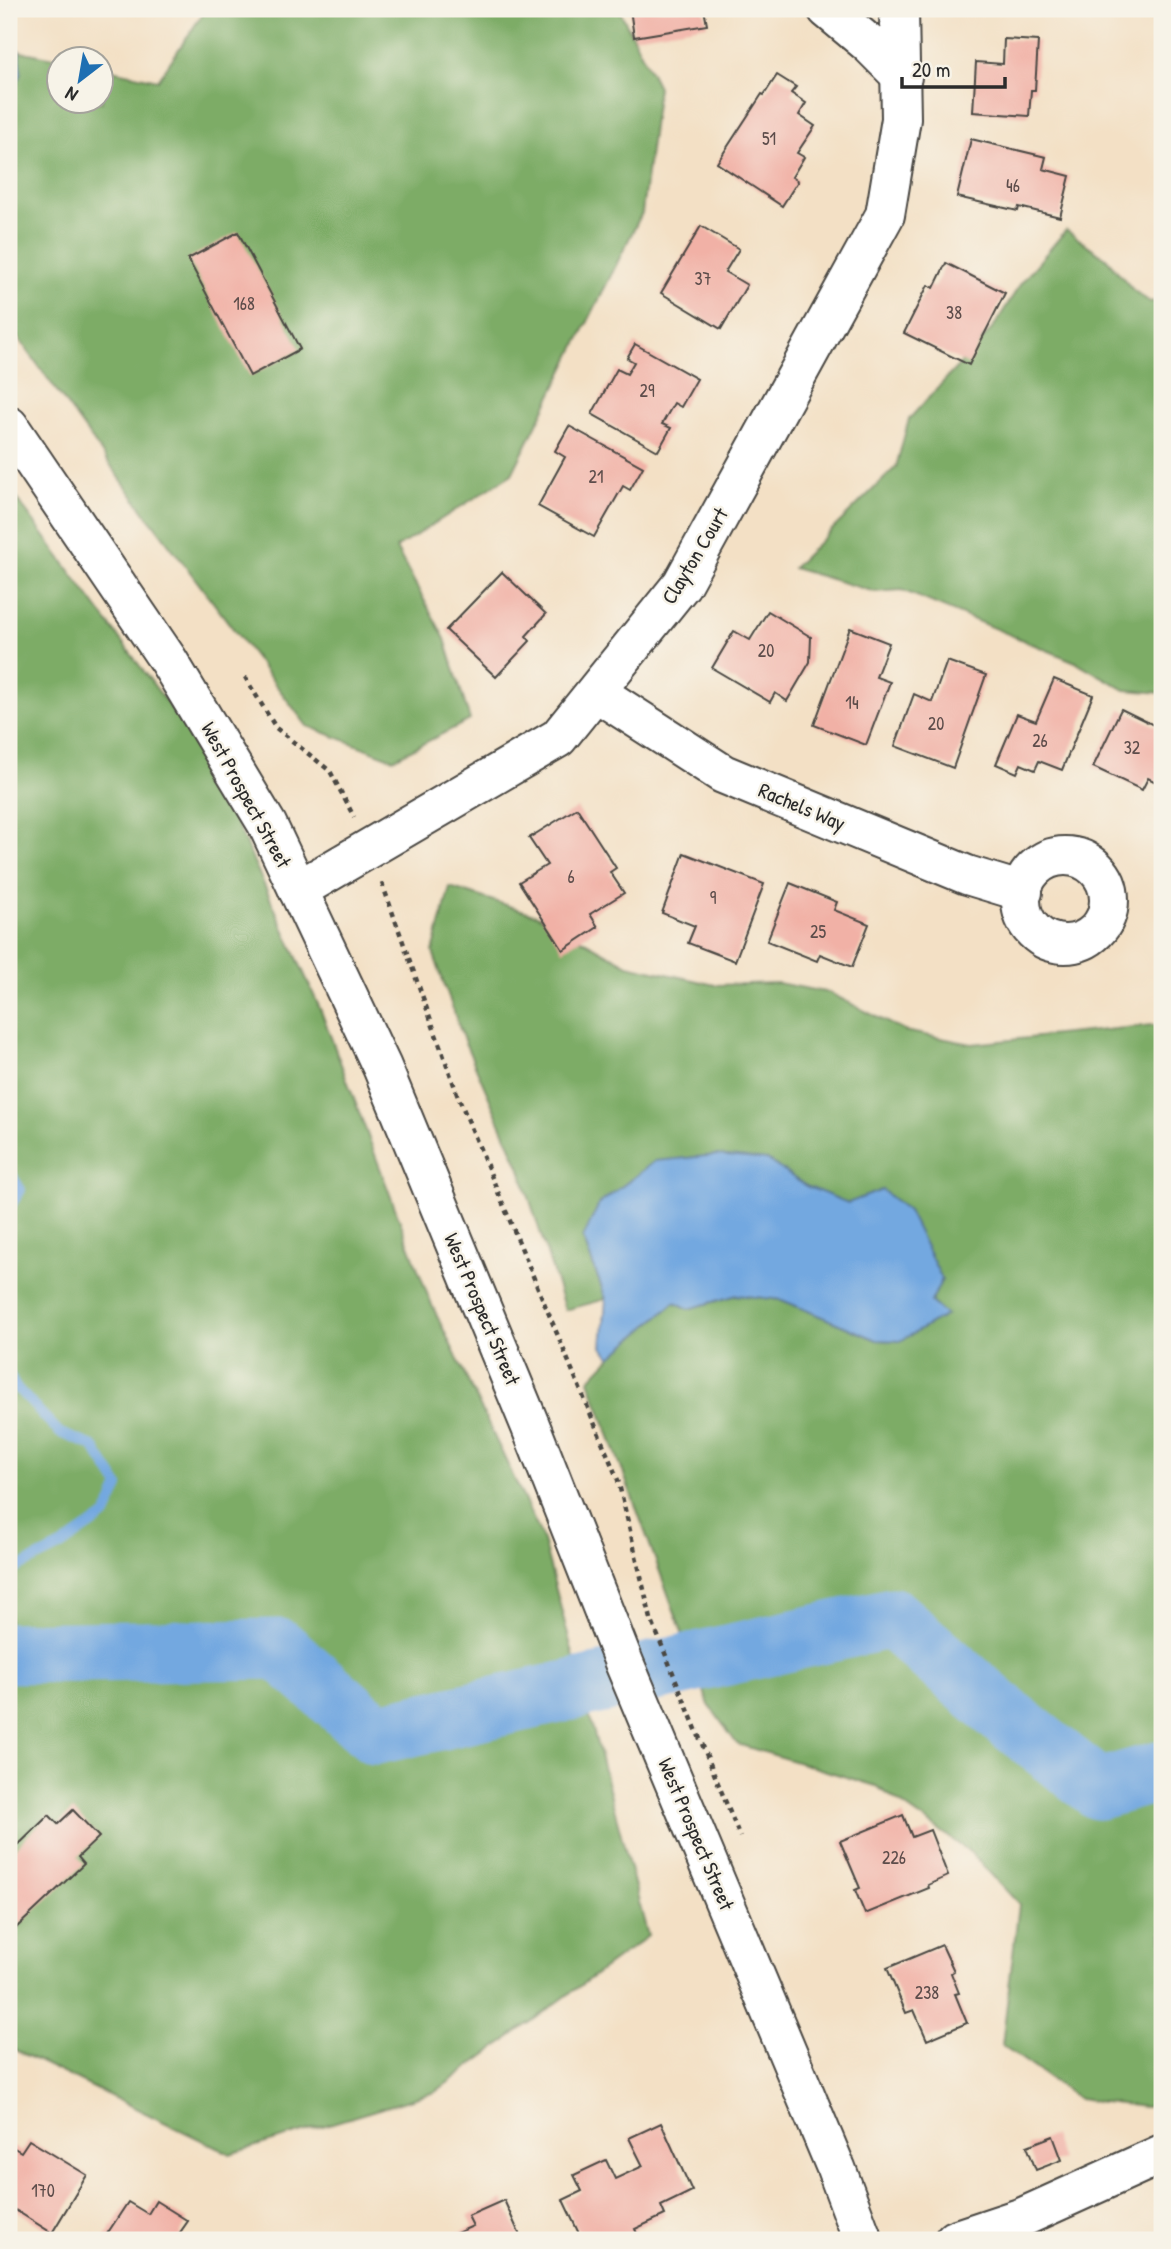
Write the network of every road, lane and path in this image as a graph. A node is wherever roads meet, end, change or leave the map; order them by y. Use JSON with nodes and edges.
{"nodes":[{"id":1,"x":827,"y":9,"type":"edge"},
{"id":2,"x":899,"y":9,"type":"edge"},
{"id":3,"x":902,"y":77,"type":"junction"},
{"id":4,"x":9,"y":426,"type":"edge"},
{"id":5,"x":245,"y":677,"type":"dead end"},
{"id":6,"x":596,"y":692,"type":"junction"},
{"id":7,"x":347,"y":803,"type":"dead end"},
{"id":8,"x":381,"y":881,"type":"dead end"},
{"id":9,"x":298,"y":890,"type":"junction"},
{"id":10,"x":1023,"y":892,"type":"dead end"},
{"id":11,"x":706,"y":1751,"type":"dead end"},
{"id":12,"x":1162,"y":2154,"type":"edge"},
{"id":13,"x":863,"y":2240,"type":"edge"},
{"id":14,"x":954,"y":2240,"type":"edge"}],
"edges":[{"from":1,"to":3,"type":"street"},
{"from":2,"to":3,"type":"street","name":"Clayton Court"},
{"from":3,"to":6,"type":"street","name":"Clayton Court"},
{"from":4,"to":9,"type":"street","name":"West Prospect Street"},
{"from":5,"to":7,"type":"path"},
{"from":6,"to":9,"type":"street","name":"Clayton Court"},
{"from":6,"to":10,"type":"street","name":"Rachels Way"},
{"from":8,"to":11,"type":"path"},
{"from":9,"to":13,"type":"street","name":"West Prospect Street"},
{"from":12,"to":14,"type":"street"}]}
